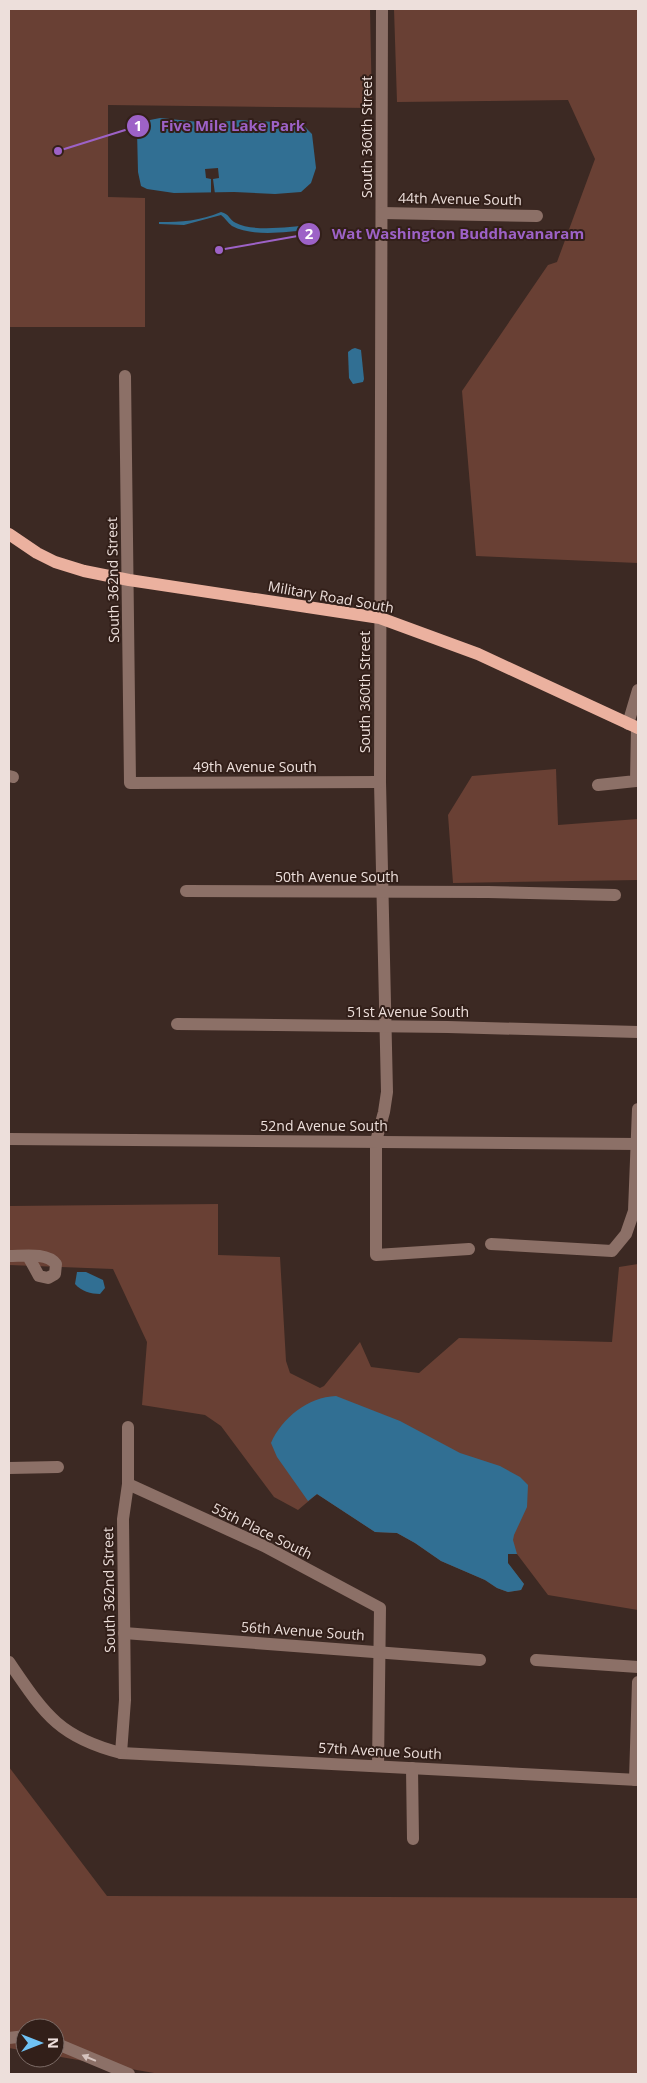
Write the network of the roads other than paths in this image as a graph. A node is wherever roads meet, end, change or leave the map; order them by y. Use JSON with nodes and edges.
{"nodes":[{"id":1,"x":382,"y":9,"type":"edge"},
{"id":2,"x":382,"y":213,"type":"junction"},
{"id":3,"x":537,"y":216,"type":"dead end"},
{"id":4,"x":124,"y":376,"type":"dead end"},
{"id":5,"x":9,"y":534,"type":"edge"},
{"id":6,"x":129,"y":580,"type":"junction"},
{"id":7,"x":380,"y":618,"type":"junction"},
{"id":8,"x":638,"y":690,"type":"edge"},
{"id":9,"x":635,"y":727,"type":"edge"},
{"id":10,"x":380,"y":782,"type":"junction"},
{"id":11,"x":130,"y":783,"type":"joint"},
{"id":12,"x":598,"y":785,"type":"dead end"},
{"id":13,"x":186,"y":891,"type":"dead end"},
{"id":14,"x":381,"y":892,"type":"junction"},
{"id":15,"x":615,"y":894,"type":"dead end"},
{"id":16,"x":178,"y":1024,"type":"dead end"},
{"id":17,"x":384,"y":1028,"type":"junction"},
{"id":18,"x":638,"y":1032,"type":"edge"},
{"id":19,"x":638,"y":1110,"type":"edge"},
{"id":20,"x":9,"y":1139,"type":"edge"},
{"id":21,"x":376,"y":1141,"type":"junction"},
{"id":22,"x":638,"y":1144,"type":"edge"},
{"id":23,"x":491,"y":1244,"type":"dead end"},
{"id":24,"x":470,"y":1249,"type":"dead end"},
{"id":25,"x":9,"y":1256,"type":"edge"},
{"id":26,"x":28,"y":1256,"type":"dead end"},
{"id":27,"x":128,"y":1427,"type":"dead end"},
{"id":28,"x":58,"y":1467,"type":"dead end"},
{"id":29,"x":9,"y":1468,"type":"edge"},
{"id":30,"x":128,"y":1484,"type":"junction"},
{"id":31,"x":124,"y":1633,"type":"junction"},
{"id":32,"x":380,"y":1652,"type":"junction"},
{"id":33,"x":480,"y":1660,"type":"dead end"},
{"id":34,"x":536,"y":1660,"type":"dead end"},
{"id":35,"x":9,"y":1662,"type":"edge"},
{"id":36,"x":638,"y":1667,"type":"edge"},
{"id":37,"x":638,"y":1682,"type":"edge"},
{"id":38,"x":121,"y":1753,"type":"junction"},
{"id":39,"x":378,"y":1766,"type":"junction"},
{"id":40,"x":412,"y":1768,"type":"junction"},
{"id":41,"x":637,"y":1780,"type":"edge"},
{"id":42,"x":413,"y":1839,"type":"dead end"},
{"id":43,"x":65,"y":2047,"type":"edge"},
{"id":44,"x":127,"y":2073,"type":"edge"}],
"edges":[{"from":1,"to":2,"type":"street","name":"South 360th Street"},
{"from":2,"to":3,"type":"street","name":"44th Avenue South"},
{"from":2,"to":7,"type":"street","name":"South 360th Street"},
{"from":4,"to":6,"type":"street","name":"South 362nd Street"},
{"from":5,"to":6,"type":"main road","name":"Military Road South"},
{"from":6,"to":7,"type":"main road","name":"Military Road South"},
{"from":6,"to":11,"type":"street","name":"South 362nd Street"},
{"from":7,"to":9,"type":"main road","name":"Military Road South"},
{"from":7,"to":10,"type":"street","name":"South 360th Street"},
{"from":8,"to":9,"type":"street"},
{"from":9,"to":12,"type":"street"},
{"from":10,"to":11,"type":"street","name":"49th Avenue South"},
{"from":10,"to":14,"type":"street","name":"South 360th Street"},
{"from":13,"to":14,"type":"street","name":"50th Avenue South"},
{"from":14,"to":15,"type":"street","name":"50th Avenue South"},
{"from":14,"to":17,"type":"street","name":"South 360th Street"},
{"from":16,"to":17,"type":"street","name":"51st Avenue South"},
{"from":17,"to":18,"type":"street","name":"51st Avenue South"},
{"from":17,"to":21,"type":"street","name":"South 360th Street"},
{"from":19,"to":22,"type":"street"},
{"from":20,"to":21,"type":"street","name":"52nd Avenue South"},
{"from":21,"to":22,"type":"street","name":"52nd Avenue South"},
{"from":21,"to":24,"type":"street","name":"South 360th Street"},
{"from":22,"to":23,"type":"street"},
{"from":25,"to":26,"type":"street"},
{"from":27,"to":30,"type":"street","name":"South 362nd Street"},
{"from":28,"to":29,"type":"street"},
{"from":30,"to":31,"type":"street","name":"South 362nd Street"},
{"from":30,"to":32,"type":"street","name":"55th Place South"},
{"from":31,"to":32,"type":"street","name":"56th Avenue South"},
{"from":31,"to":38,"type":"street","name":"South 362nd Street"},
{"from":32,"to":33,"type":"street","name":"56th Avenue South"},
{"from":32,"to":39,"type":"street"},
{"from":34,"to":36,"type":"street"},
{"from":35,"to":38,"type":"street","name":"57th Avenue South"},
{"from":37,"to":41,"type":"street"},
{"from":38,"to":39,"type":"street","name":"57th Avenue South"},
{"from":39,"to":40,"type":"street","name":"57th Avenue South"},
{"from":40,"to":41,"type":"street","name":"57th Avenue South"},
{"from":40,"to":42,"type":"street"},
{"from":44,"to":43,"type":"street","one_way":true}]}
